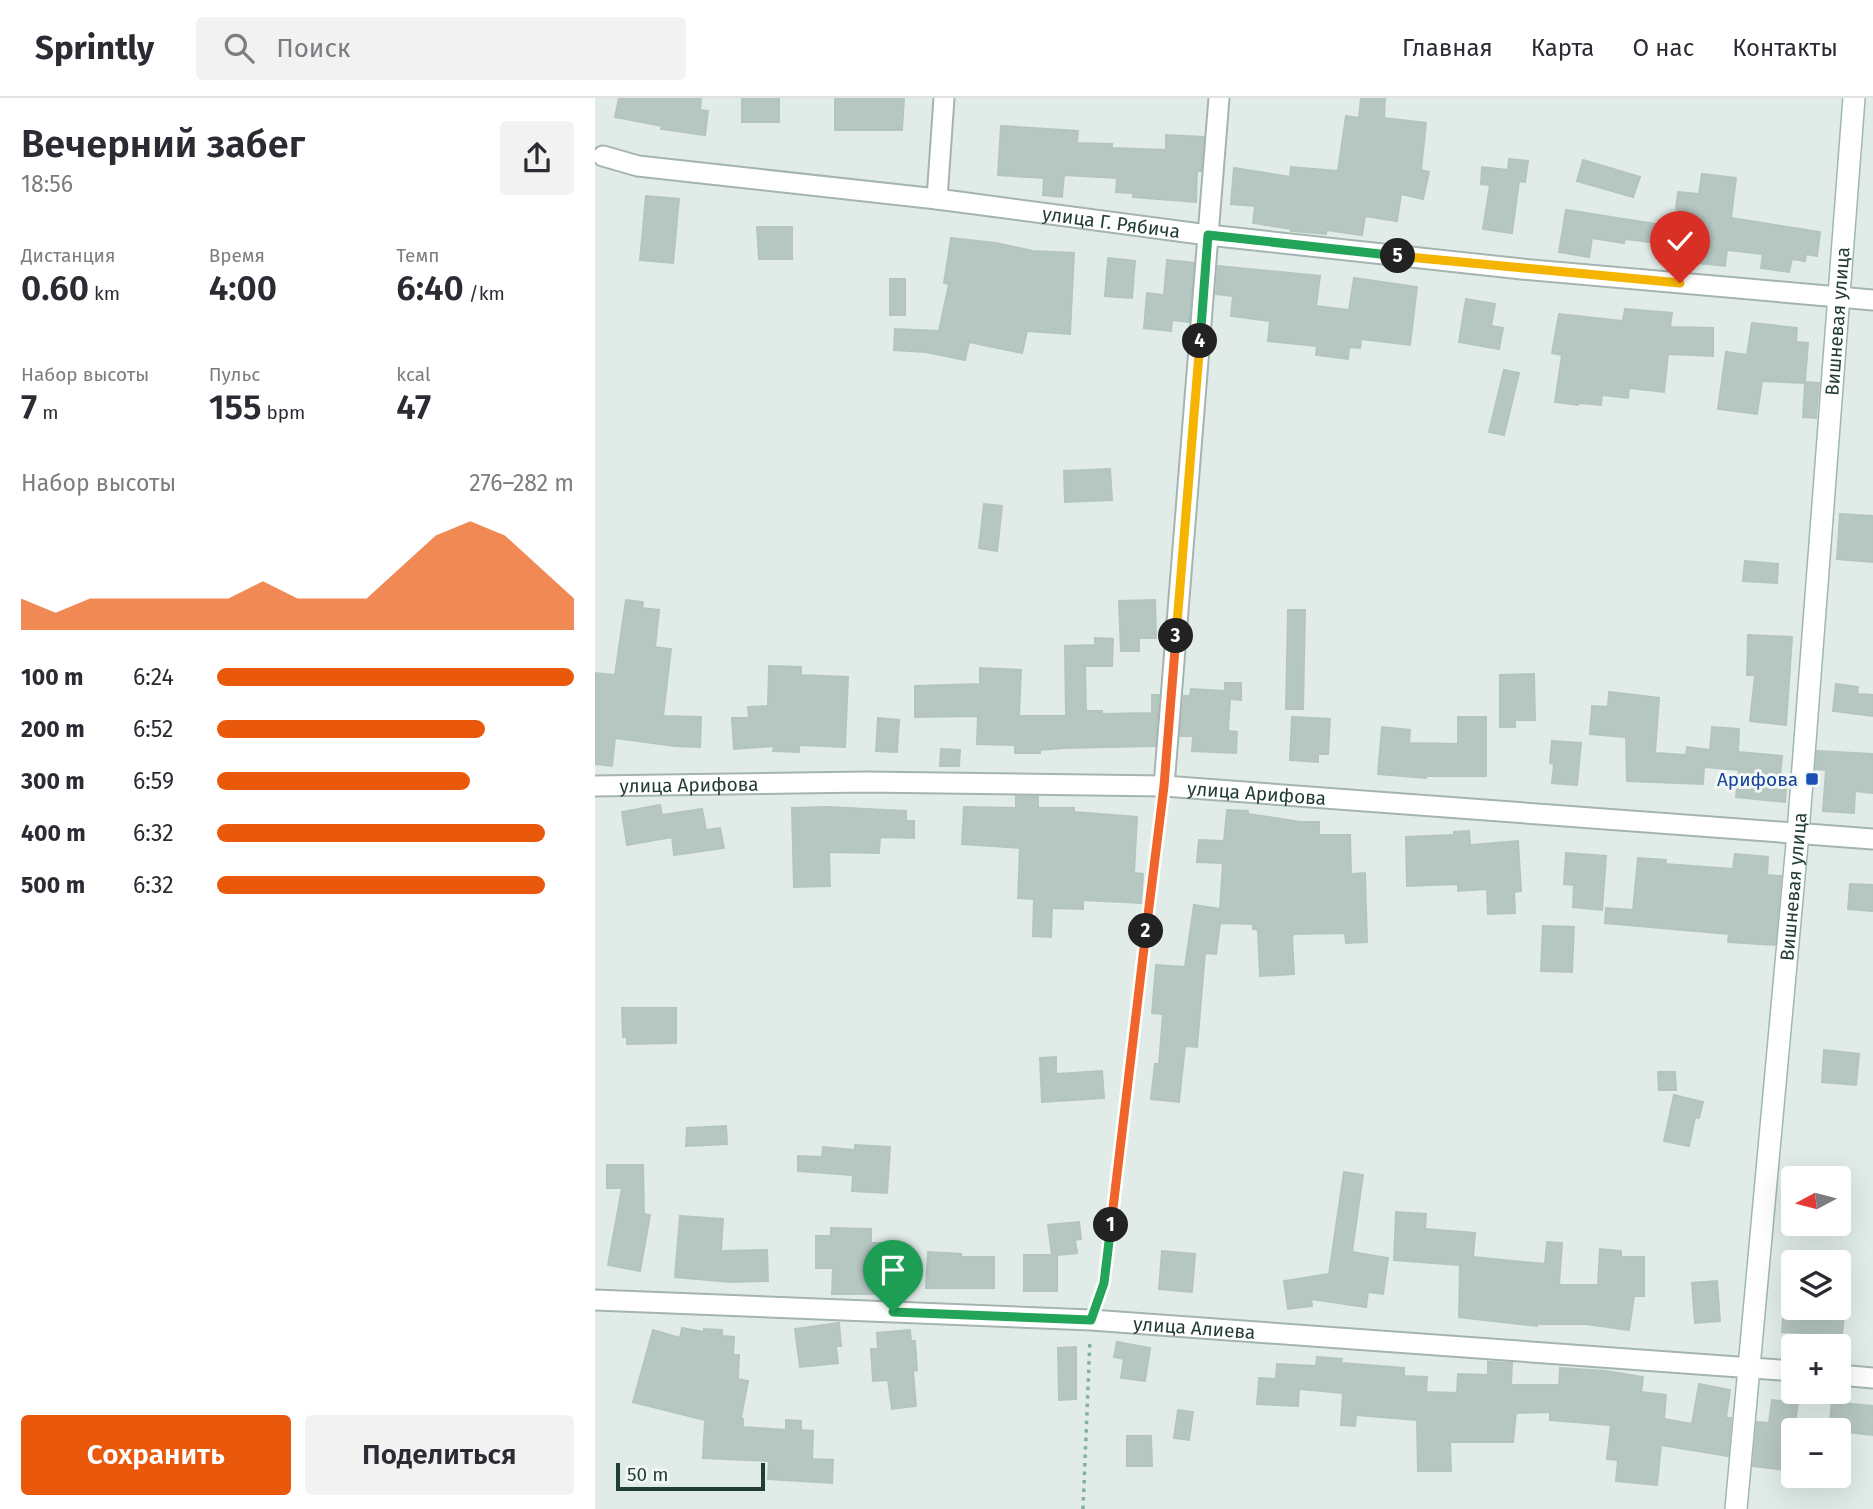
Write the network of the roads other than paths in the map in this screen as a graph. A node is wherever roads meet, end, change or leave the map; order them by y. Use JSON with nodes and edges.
{"nodes":[{"id":1,"x":944,"y":98,"type":"edge"},
{"id":2,"x":1219,"y":98,"type":"edge"},
{"id":3,"x":1854,"y":98,"type":"edge"},
{"id":4,"x":603,"y":156,"type":"dead end"},
{"id":5,"x":937,"y":199,"type":"junction"},
{"id":6,"x":1208,"y":235,"type":"junction"},
{"id":7,"x":1838,"y":297,"type":"junction"},
{"id":8,"x":1873,"y":300,"type":"edge"},
{"id":9,"x":595,"y":786,"type":"edge"},
{"id":10,"x":1164,"y":786,"type":"junction"},
{"id":11,"x":1798,"y":833,"type":"junction"},
{"id":12,"x":1873,"y":839,"type":"edge"},
{"id":13,"x":595,"y":1300,"type":"edge"},
{"id":14,"x":1748,"y":1367,"type":"junction"},
{"id":15,"x":1781,"y":1370,"type":"edge"},
{"id":16,"x":1851,"y":1376,"type":"edge"},
{"id":17,"x":1873,"y":1378,"type":"edge"},
{"id":18,"x":1736,"y":1509,"type":"edge"}],
"edges":[{"from":1,"to":5,"type":"street"},
{"from":2,"to":6,"type":"street"},
{"from":3,"to":7,"type":"street","name":"Вишневая улица"},
{"from":4,"to":5,"type":"street","name":"улица Г. Рябича"},
{"from":5,"to":6,"type":"street","name":"улица Г. Рябича"},
{"from":6,"to":7,"type":"street","name":"улица Г. Рябича"},
{"from":6,"to":10,"type":"street"},
{"from":7,"to":8,"type":"street","name":"улица Г. Рябича"},
{"from":7,"to":11,"type":"street","name":"Вишневая улица"},
{"from":9,"to":10,"type":"street","name":"улица Арифова"},
{"from":10,"to":11,"type":"street","name":"улица Арифова"},
{"from":11,"to":12,"type":"street","name":"улица Арифова"},
{"from":11,"to":14,"type":"street","name":"Вишневая улица"},
{"from":13,"to":14,"type":"street","name":"улица Алиева"},
{"from":14,"to":15,"type":"street","name":"улица Алиева"},
{"from":14,"to":18,"type":"street","name":"Вишневая улица"},
{"from":16,"to":17,"type":"street"}]}
